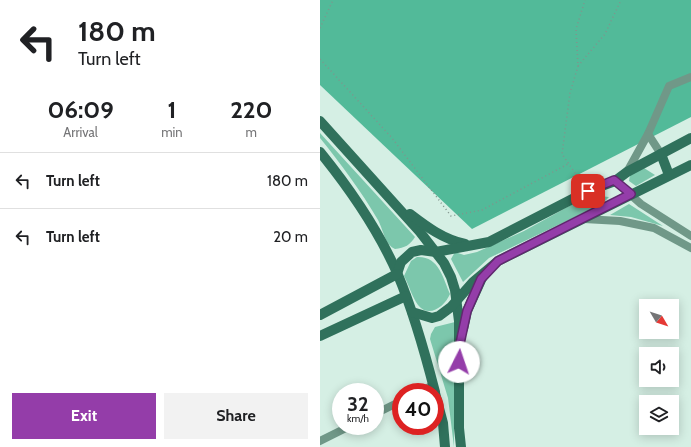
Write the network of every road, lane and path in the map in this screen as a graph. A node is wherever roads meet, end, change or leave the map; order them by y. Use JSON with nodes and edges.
{"nodes":[{"id":1,"x":333,"y":0,"type":"edge"},
{"id":2,"x":585,"y":0,"type":"edge"},
{"id":3,"x":621,"y":0,"type":"edge"},
{"id":4,"x":320,"y":28,"type":"edge"},
{"id":5,"x":320,"y":59,"type":"edge"},
{"id":6,"x":578,"y":66,"type":"junction"},
{"id":7,"x":691,"y":77,"type":"edge"},
{"id":8,"x":320,"y":121,"type":"edge"},
{"id":9,"x":648,"y":134,"type":"junction"},
{"id":10,"x":691,"y":138,"type":"edge"},
{"id":11,"x":320,"y":152,"type":"edge"},
{"id":12,"x":661,"y":154,"type":"junction"},
{"id":13,"x":568,"y":164,"type":"junction"},
{"id":14,"x":691,"y":165,"type":"edge"},
{"id":15,"x":627,"y":172,"type":"junction"},
{"id":16,"x":669,"y":175,"type":"junction"},
{"id":17,"x":614,"y":180,"type":"junction"},
{"id":18,"x":588,"y":191,"type":"junction"},
{"id":19,"x":386,"y":194,"type":"junction"},
{"id":20,"x":631,"y":194,"type":"junction"},
{"id":21,"x":584,"y":219,"type":"junction"},
{"id":22,"x":691,"y":236,"type":"edge"},
{"id":23,"x":473,"y":246,"type":"junction"},
{"id":24,"x":691,"y":248,"type":"edge"},
{"id":25,"x":436,"y":252,"type":"junction"},
{"id":26,"x":498,"y":261,"type":"junction"},
{"id":27,"x":397,"y":274,"type":"junction"},
{"id":28,"x":406,"y":296,"type":"junction"},
{"id":29,"x":456,"y":300,"type":"junction"},
{"id":30,"x":412,"y":312,"type":"junction"},
{"id":31,"x":320,"y":315,"type":"edge"},
{"id":32,"x":320,"y":336,"type":"edge"},
{"id":33,"x":459,"y":348,"type":"junction"},
{"id":34,"x":432,"y":383,"type":"edge"},
{"id":35,"x":332,"y":435,"type":"edge"},
{"id":36,"x":444,"y":435,"type":"edge"},
{"id":37,"x":320,"y":441,"type":"edge"},
{"id":38,"x":445,"y":447,"type":"edge"},
{"id":39,"x":460,"y":447,"type":"edge"}],
"edges":[{"from":1,"to":4,"type":"path"},
{"from":2,"to":6,"type":"path"},
{"from":3,"to":6,"type":"path"},
{"from":5,"to":13,"type":"path"},
{"from":6,"to":13,"type":"path"},
{"from":7,"to":9,"type":"street"},
{"from":8,"to":19,"type":"street"},
{"from":9,"to":12,"type":"street"},
{"from":9,"to":15,"type":"street"},
{"from":10,"to":12,"type":"street"},
{"from":11,"to":27,"type":"street"},
{"from":12,"to":15,"type":"street"},
{"from":12,"to":16,"type":"street"},
{"from":13,"to":18,"type":"path"},
{"from":14,"to":16,"type":"street"},
{"from":15,"to":17,"type":"street"},
{"from":16,"to":20,"type":"street"},
{"from":17,"to":18,"type":"street"},
{"from":17,"to":20,"type":"street"},
{"from":18,"to":23,"type":"street"},
{"from":19,"to":23,"type":"street"},
{"from":19,"to":25,"type":"street"},
{"from":20,"to":21,"type":"street"},
{"from":20,"to":22,"type":"street"},
{"from":21,"to":24,"type":"street"},
{"from":21,"to":26,"type":"street"},
{"from":23,"to":25,"type":"street"},
{"from":25,"to":27,"type":"street"},
{"from":25,"to":29,"type":"street"},
{"from":26,"to":29,"type":"street"},
{"from":26,"to":33,"type":"street"},
{"from":27,"to":28,"type":"street"},
{"from":27,"to":31,"type":"street"},
{"from":28,"to":30,"type":"street"},
{"from":28,"to":32,"type":"street"},
{"from":29,"to":30,"type":"street"},
{"from":29,"to":33,"type":"street"},
{"from":30,"to":34,"type":"street"},
{"from":33,"to":39,"type":"street"},
{"from":35,"to":37,"type":"street"},
{"from":36,"to":38,"type":"street"}]}
